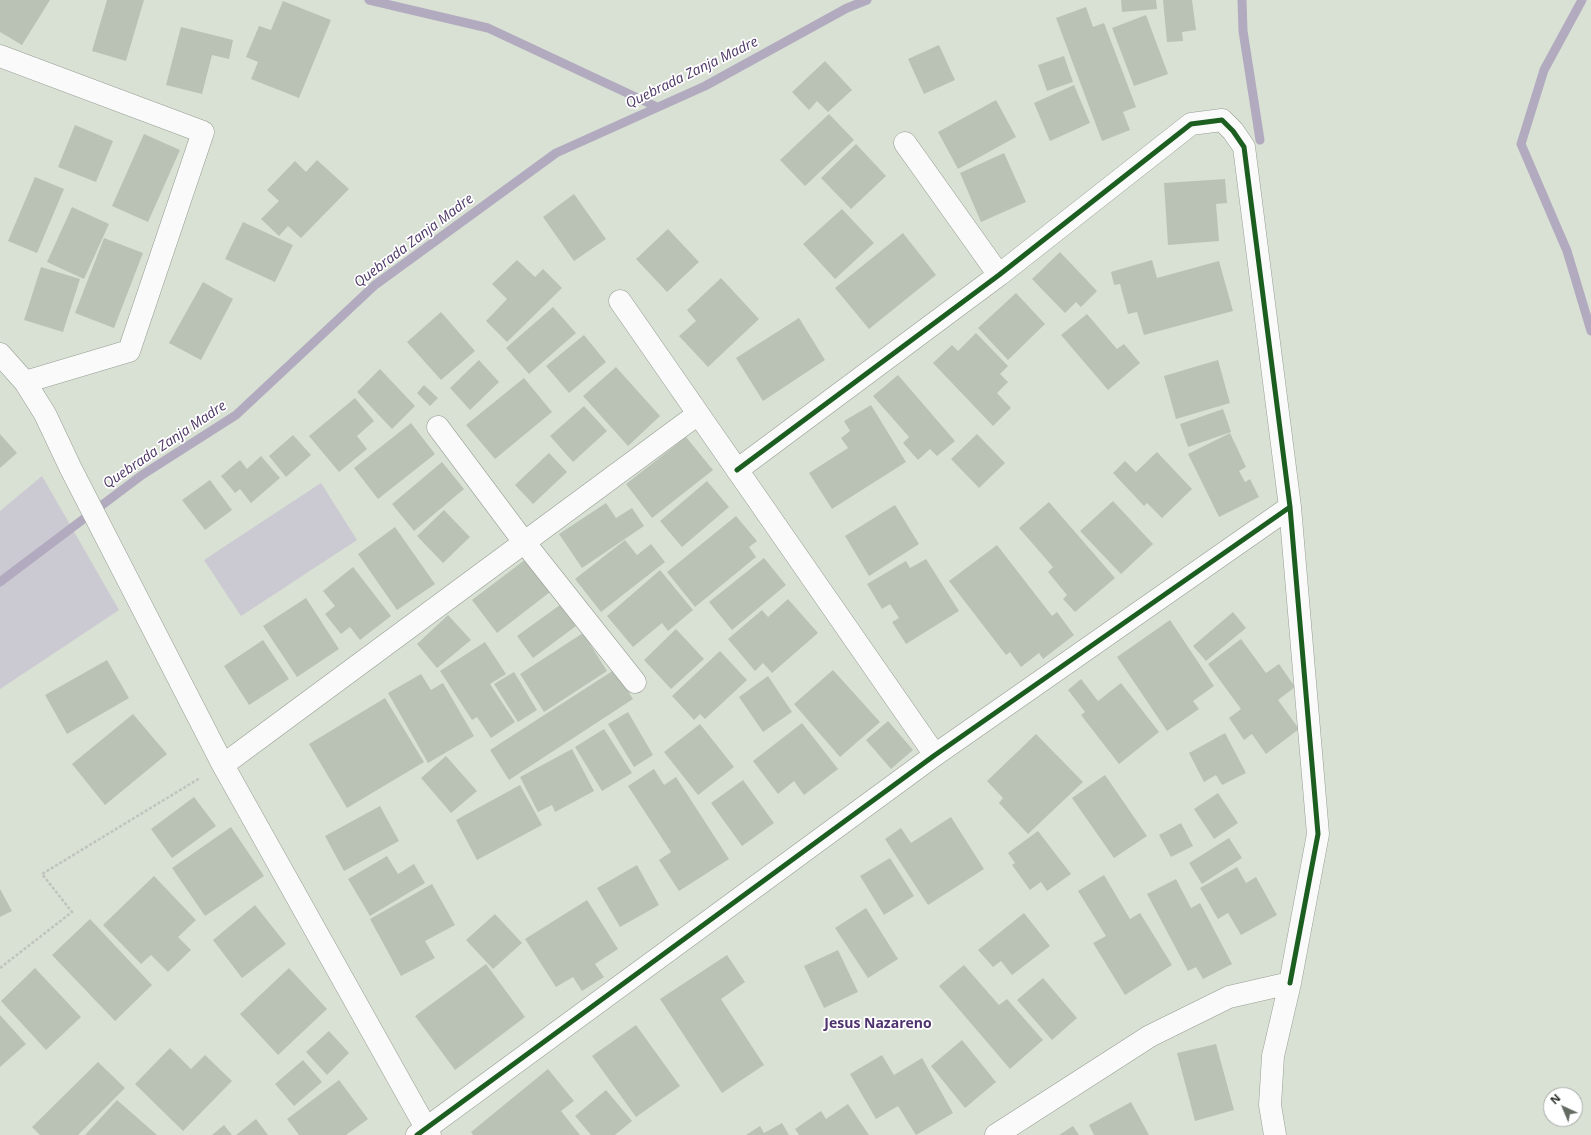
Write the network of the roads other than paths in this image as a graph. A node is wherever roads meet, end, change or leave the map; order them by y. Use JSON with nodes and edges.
{"nodes":[{"id":1,"x":0,"y":56,"type":"edge"},
{"id":2,"x":905,"y":143,"type":"dead end"},
{"id":3,"x":999,"y":275,"type":"junction"},
{"id":4,"x":620,"y":301,"type":"dead end"},
{"id":5,"x":0,"y":354,"type":"edge"},
{"id":6,"x":25,"y":382,"type":"junction"},
{"id":7,"x":698,"y":414,"type":"junction"},
{"id":8,"x":438,"y":427,"type":"dead end"},
{"id":9,"x":737,"y":470,"type":"junction"},
{"id":10,"x":1290,"y":507,"type":"junction"},
{"id":11,"x":524,"y":542,"type":"junction"},
{"id":12,"x":636,"y":682,"type":"dead end"},
{"id":13,"x":935,"y":755,"type":"junction"},
{"id":14,"x":223,"y":765,"type":"junction"},
{"id":15,"x":1290,"y":983,"type":"junction"},
{"id":16,"x":424,"y":1133,"type":"edge"},
{"id":17,"x":996,"y":1135,"type":"edge"},
{"id":18,"x":1275,"y":1135,"type":"edge"}],
"edges":[{"from":1,"to":6,"type":"street"},
{"from":2,"to":3,"type":"street"},
{"from":3,"to":9,"type":"street"},
{"from":3,"to":10,"type":"street"},
{"from":4,"to":7,"type":"street"},
{"from":5,"to":6,"type":"street"},
{"from":6,"to":14,"type":"street"},
{"from":7,"to":9,"type":"street"},
{"from":7,"to":11,"type":"street"},
{"from":8,"to":11,"type":"street"},
{"from":9,"to":13,"type":"street"},
{"from":10,"to":13,"type":"street"},
{"from":10,"to":15,"type":"street"},
{"from":11,"to":12,"type":"street"},
{"from":11,"to":14,"type":"street"},
{"from":13,"to":16,"type":"street"},
{"from":14,"to":16,"type":"street"},
{"from":15,"to":17,"type":"street"},
{"from":15,"to":18,"type":"street"}]}
